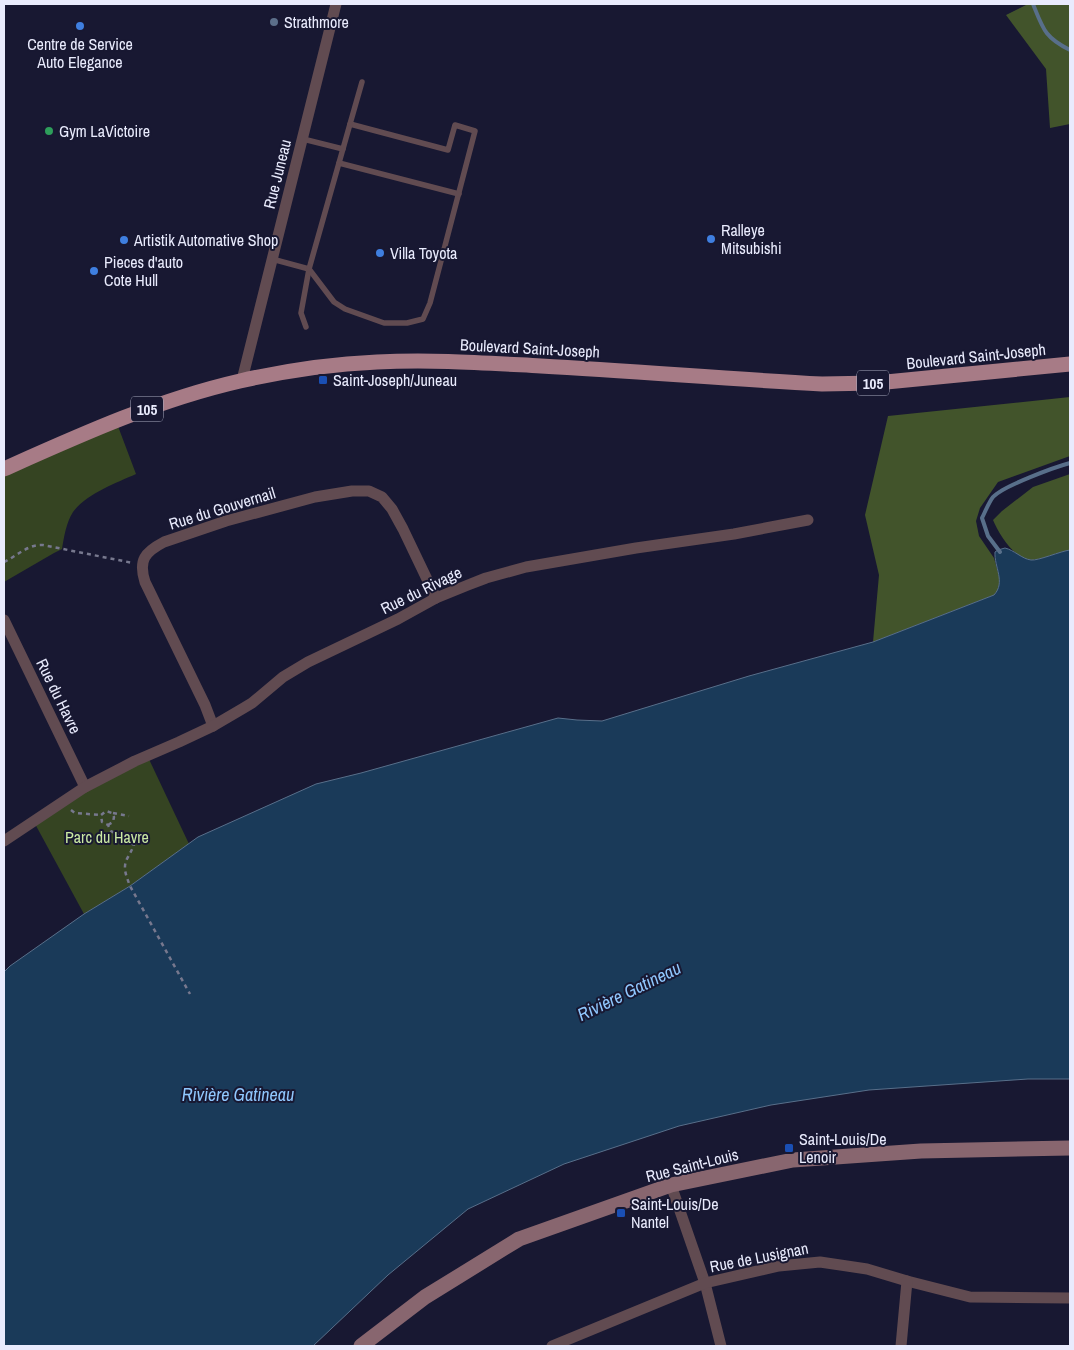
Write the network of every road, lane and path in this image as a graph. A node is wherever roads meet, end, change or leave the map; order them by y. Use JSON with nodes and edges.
{"nodes":[{"id":1,"x":336,"y":4,"type":"edge"},
{"id":2,"x":362,"y":82,"type":"dead end"},
{"id":3,"x":350,"y":124,"type":"junction"},
{"id":4,"x":303,"y":139,"type":"junction"},
{"id":5,"x":343,"y":149,"type":"junction"},
{"id":6,"x":339,"y":163,"type":"junction"},
{"id":7,"x":459,"y":194,"type":"junction"},
{"id":8,"x":272,"y":260,"type":"junction"},
{"id":9,"x":309,"y":269,"type":"junction"},
{"id":10,"x":306,"y":327,"type":"dead end"},
{"id":11,"x":1070,"y":364,"type":"edge"},
{"id":12,"x":242,"y":380,"type":"junction"},
{"id":13,"x":4,"y":470,"type":"edge"},
{"id":14,"x":808,"y":520,"type":"dead end"},
{"id":15,"x":4,"y":562,"type":"edge"},
{"id":16,"x":142,"y":565,"type":"junction"},
{"id":17,"x":436,"y":598,"type":"junction"},
{"id":18,"x":4,"y":620,"type":"edge"},
{"id":19,"x":213,"y":726,"type":"junction"},
{"id":20,"x":85,"y":788,"type":"junction"},
{"id":21,"x":63,"y":803,"type":"junction"},
{"id":22,"x":112,"y":813,"type":"junction"},
{"id":23,"x":101,"y":815,"type":"junction"},
{"id":24,"x":129,"y":816,"type":"dead end"},
{"id":25,"x":108,"y":825,"type":"junction"},
{"id":26,"x":4,"y":841,"type":"edge"},
{"id":27,"x":190,"y":994,"type":"dead end"},
{"id":28,"x":1070,"y":1148,"type":"edge"},
{"id":29,"x":671,"y":1185,"type":"junction"},
{"id":30,"x":907,"y":1281,"type":"junction"},
{"id":31,"x":705,"y":1283,"type":"junction"},
{"id":32,"x":1070,"y":1298,"type":"edge"},
{"id":33,"x":361,"y":1346,"type":"edge"},
{"id":34,"x":552,"y":1346,"type":"edge"},
{"id":35,"x":721,"y":1346,"type":"edge"},
{"id":36,"x":901,"y":1346,"type":"edge"}],
"edges":[{"from":1,"to":4,"type":"street","name":"Rue Juneau"},
{"from":2,"to":3,"type":"lane"},
{"from":3,"to":5,"type":"lane"},
{"from":3,"to":7,"type":"lane"},
{"from":4,"to":5,"type":"lane"},
{"from":4,"to":8,"type":"street","name":"Rue Juneau"},
{"from":5,"to":6,"type":"lane"},
{"from":6,"to":7,"type":"lane"},
{"from":6,"to":9,"type":"lane"},
{"from":7,"to":9,"type":"lane"},
{"from":8,"to":9,"type":"lane"},
{"from":8,"to":12,"type":"street","name":"Rue Juneau"},
{"from":9,"to":10,"type":"lane"},
{"from":11,"to":12,"type":"main road","name":"Boulevard Saint-Joseph","number":"105"},
{"from":12,"to":13,"type":"main road","name":"Boulevard Saint-Joseph","number":"105"},
{"from":14,"to":17,"type":"street","name":"Rue du Rivage"},
{"from":15,"to":16,"type":"path"},
{"from":16,"to":17,"type":"street","name":"Rue du Gouvernail"},
{"from":16,"to":19,"type":"street"},
{"from":17,"to":19,"type":"street","name":"Rue du Rivage"},
{"from":18,"to":20,"type":"street","name":"Rue du Havre"},
{"from":19,"to":20,"type":"street","name":"Rue du Rivage"},
{"from":20,"to":21,"type":"street","name":"Rue du Rivage"},
{"from":21,"to":23,"type":"path"},
{"from":21,"to":26,"type":"street","name":"Rue du Rivage"},
{"from":22,"to":23,"type":"path"},
{"from":22,"to":24,"type":"path"},
{"from":22,"to":25,"type":"path"},
{"from":23,"to":25,"type":"path"},
{"from":25,"to":27,"type":"path"},
{"from":28,"to":29,"type":"main road","name":"Rue Saint-Louis"},
{"from":29,"to":31,"type":"street"},
{"from":29,"to":33,"type":"main road","name":"Rue Saint-Louis"},
{"from":30,"to":31,"type":"street","name":"Rue de Lusignan"},
{"from":30,"to":32,"type":"street","name":"Rue de Lusignan"},
{"from":30,"to":36,"type":"street"},
{"from":31,"to":34,"type":"street","name":"Rue de Lusignan"},
{"from":31,"to":35,"type":"street"}]}
